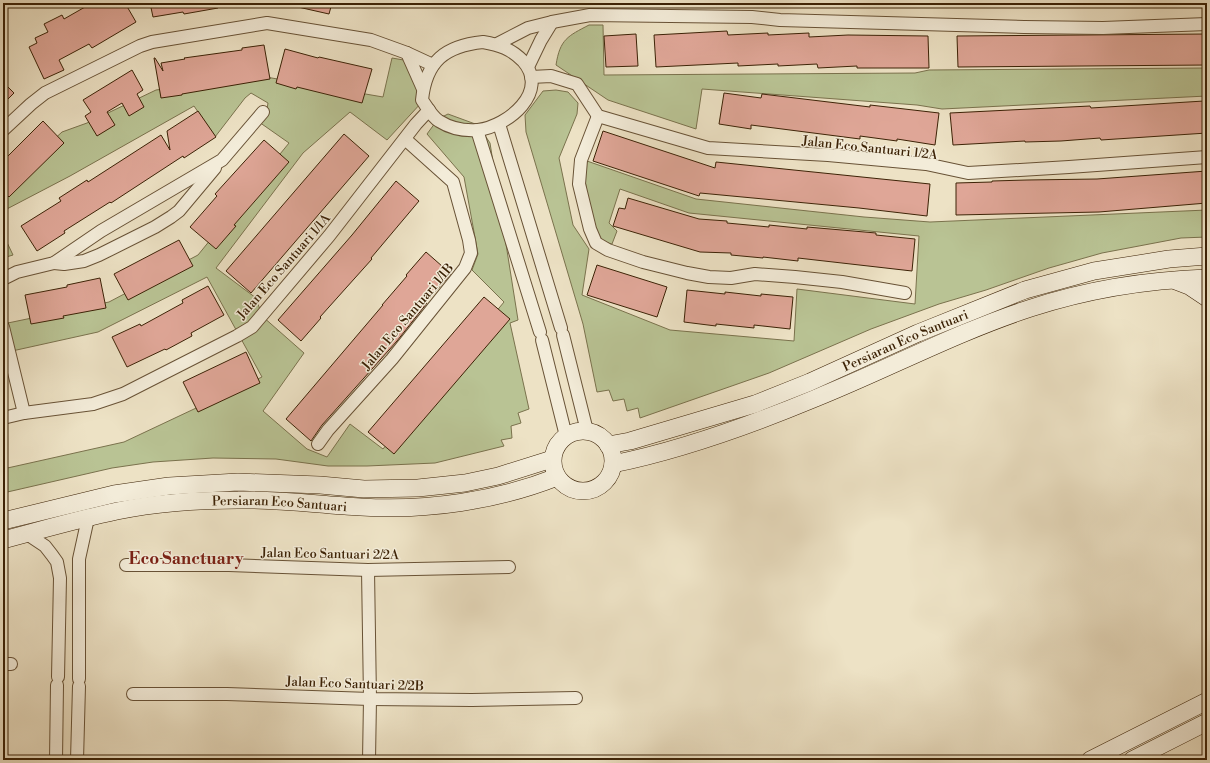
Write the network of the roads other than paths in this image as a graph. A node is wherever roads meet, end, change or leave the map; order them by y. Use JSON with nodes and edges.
{"nodes":[{"id":1,"x":552,"y":22,"type":"junction"},
{"id":2,"x":1207,"y":24,"type":"edge"},
{"id":3,"x":497,"y":44,"type":"junction"},
{"id":4,"x":407,"y":53,"type":"junction"},
{"id":5,"x":433,"y":65,"type":"junction"},
{"id":6,"x":530,"y":72,"type":"junction"},
{"id":7,"x":551,"y":76,"type":"junction"},
{"id":8,"x":423,"y":89,"type":"junction"},
{"id":9,"x":527,"y":98,"type":"junction"},
{"id":10,"x":429,"y":110,"type":"junction"},
{"id":11,"x":263,"y":112,"type":"dead end"},
{"id":12,"x":598,"y":116,"type":"junction"},
{"id":13,"x":499,"y":124,"type":"junction"},
{"id":14,"x":3,"y":130,"type":"edge"},
{"id":15,"x":477,"y":130,"type":"junction"},
{"id":16,"x":405,"y":139,"type":"junction"},
{"id":17,"x":1207,"y":157,"type":"edge"},
{"id":18,"x":222,"y":160,"type":"junction"},
{"id":19,"x":1200,"y":256,"type":"edge"},
{"id":20,"x":54,"y":263,"type":"junction"},
{"id":21,"x":3,"y":279,"type":"edge"},
{"id":22,"x":1202,"y":279,"type":"edge"},
{"id":23,"x":1173,"y":280,"type":"junction"},
{"id":24,"x":904,"y":293,"type":"dead end"},
{"id":25,"x":1207,"y":297,"type":"edge"},
{"id":26,"x":556,"y":309,"type":"junction"},
{"id":27,"x":535,"y":314,"type":"junction"},
{"id":28,"x":3,"y":327,"type":"edge"},
{"id":29,"x":24,"y":413,"type":"junction"},
{"id":30,"x":3,"y":418,"type":"edge"},
{"id":31,"x":587,"y":431,"type":"junction"},
{"id":32,"x":566,"y":436,"type":"junction"},
{"id":33,"x":318,"y":444,"type":"dead end"},
{"id":34,"x":608,"y":445,"type":"junction"},
{"id":35,"x":552,"y":459,"type":"junction"},
{"id":36,"x":613,"y":464,"type":"junction"},
{"id":37,"x":557,"y":477,"type":"junction"},
{"id":38,"x":88,"y":518,"type":"junction"},
{"id":39,"x":3,"y":521,"type":"edge"},
{"id":40,"x":27,"y":534,"type":"junction"},
{"id":41,"x":3,"y":540,"type":"edge"},
{"id":42,"x":126,"y":565,"type":"dead end"},
{"id":43,"x":509,"y":567,"type":"dead end"},
{"id":44,"x":368,"y":570,"type":"junction"},
{"id":45,"x":60,"y":578,"type":"junction"},
{"id":46,"x":79,"y":578,"type":"junction"},
{"id":47,"x":57,"y":685,"type":"junction"},
{"id":48,"x":79,"y":686,"type":"junction"},
{"id":49,"x":133,"y":694,"type":"dead end"},
{"id":50,"x":576,"y":698,"type":"dead end"},
{"id":51,"x":370,"y":699,"type":"junction"},
{"id":52,"x":1207,"y":701,"type":"edge"},
{"id":53,"x":1207,"y":722,"type":"edge"},
{"id":54,"x":56,"y":760,"type":"edge"},
{"id":55,"x":78,"y":760,"type":"edge"},
{"id":56,"x":368,"y":760,"type":"edge"},
{"id":57,"x":1090,"y":760,"type":"edge"},
{"id":58,"x":1132,"y":760,"type":"edge"}],
"edges":[{"from":1,"to":2,"type":"street"},
{"from":1,"to":3,"type":"street"},
{"from":1,"to":6,"type":"street"},
{"from":3,"to":5,"type":"street"},
{"from":3,"to":6,"type":"street"},
{"from":4,"to":5,"type":"street"},
{"from":4,"to":8,"type":"street"},
{"from":4,"to":14,"type":"street"},
{"from":5,"to":8,"type":"street"},
{"from":6,"to":7,"type":"street"},
{"from":6,"to":9,"type":"street"},
{"from":7,"to":9,"type":"street"},
{"from":7,"to":12,"type":"street"},
{"from":8,"to":10,"type":"street"},
{"from":9,"to":13,"type":"street"},
{"from":10,"to":15,"type":"street"},
{"from":10,"to":16,"type":"street","name":"Jalan Eco Santuari 1/1A"},
{"from":11,"to":18,"type":"street"},
{"from":12,"to":17,"type":"street","name":"Jalan Eco Santuari 1/2A"},
{"from":12,"to":24,"type":"street"},
{"from":13,"to":15,"type":"street"},
{"from":13,"to":26,"type":"street"},
{"from":15,"to":27,"type":"street"},
{"from":16,"to":29,"type":"street","name":"Jalan Eco Santuari 1/1A"},
{"from":16,"to":33,"type":"street","name":"Jalan Eco Santuari 1/1B"},
{"from":18,"to":20,"type":"street"},
{"from":18,"to":20,"type":"street"},
{"from":19,"to":22,"type":"street"},
{"from":19,"to":34,"type":"street","name":"Persiaran Eco Santuari"},
{"from":20,"to":21,"type":"street"},
{"from":22,"to":23,"type":"street","name":"Persiaran Eco Santuari"},
{"from":22,"to":25,"type":"street"},
{"from":23,"to":25,"type":"street"},
{"from":23,"to":36,"type":"street","name":"Persiaran Eco Santuari"},
{"from":26,"to":27,"type":"street"},
{"from":26,"to":31,"type":"street"},
{"from":27,"to":32,"type":"street"},
{"from":28,"to":29,"type":"street"},
{"from":29,"to":30,"type":"street","name":"Jalan Eco Santuari 1/1A"},
{"from":31,"to":32,"type":"street"},
{"from":31,"to":34,"type":"street"},
{"from":32,"to":35,"type":"street"},
{"from":34,"to":36,"type":"street"},
{"from":35,"to":37,"type":"street"},
{"from":35,"to":39,"type":"street","name":"Persiaran Eco Santuari"},
{"from":36,"to":37,"type":"street"},
{"from":37,"to":38,"type":"street","name":"Persiaran Eco Santuari"},
{"from":38,"to":40,"type":"street","name":"Persiaran Eco Santuari"},
{"from":38,"to":46,"type":"street"},
{"from":40,"to":41,"type":"street","name":"Persiaran Eco Santuari"},
{"from":40,"to":45,"type":"street"},
{"from":42,"to":44,"type":"street","name":"Jalan Eco Santuari 2/2A"},
{"from":43,"to":44,"type":"street","name":"Jalan Eco Santuari 2/2A"},
{"from":44,"to":51,"type":"street"},
{"from":45,"to":46,"type":"street"},
{"from":45,"to":47,"type":"street"},
{"from":46,"to":48,"type":"street"},
{"from":47,"to":48,"type":"street"},
{"from":47,"to":54,"type":"street"},
{"from":48,"to":55,"type":"street"},
{"from":49,"to":51,"type":"street","name":"Jalan Eco Santuari 2/2B"},
{"from":50,"to":51,"type":"street","name":"Jalan Eco Santuari 2/2B"},
{"from":51,"to":56,"type":"street"},
{"from":52,"to":57,"type":"street"},
{"from":53,"to":58,"type":"street"}]}
